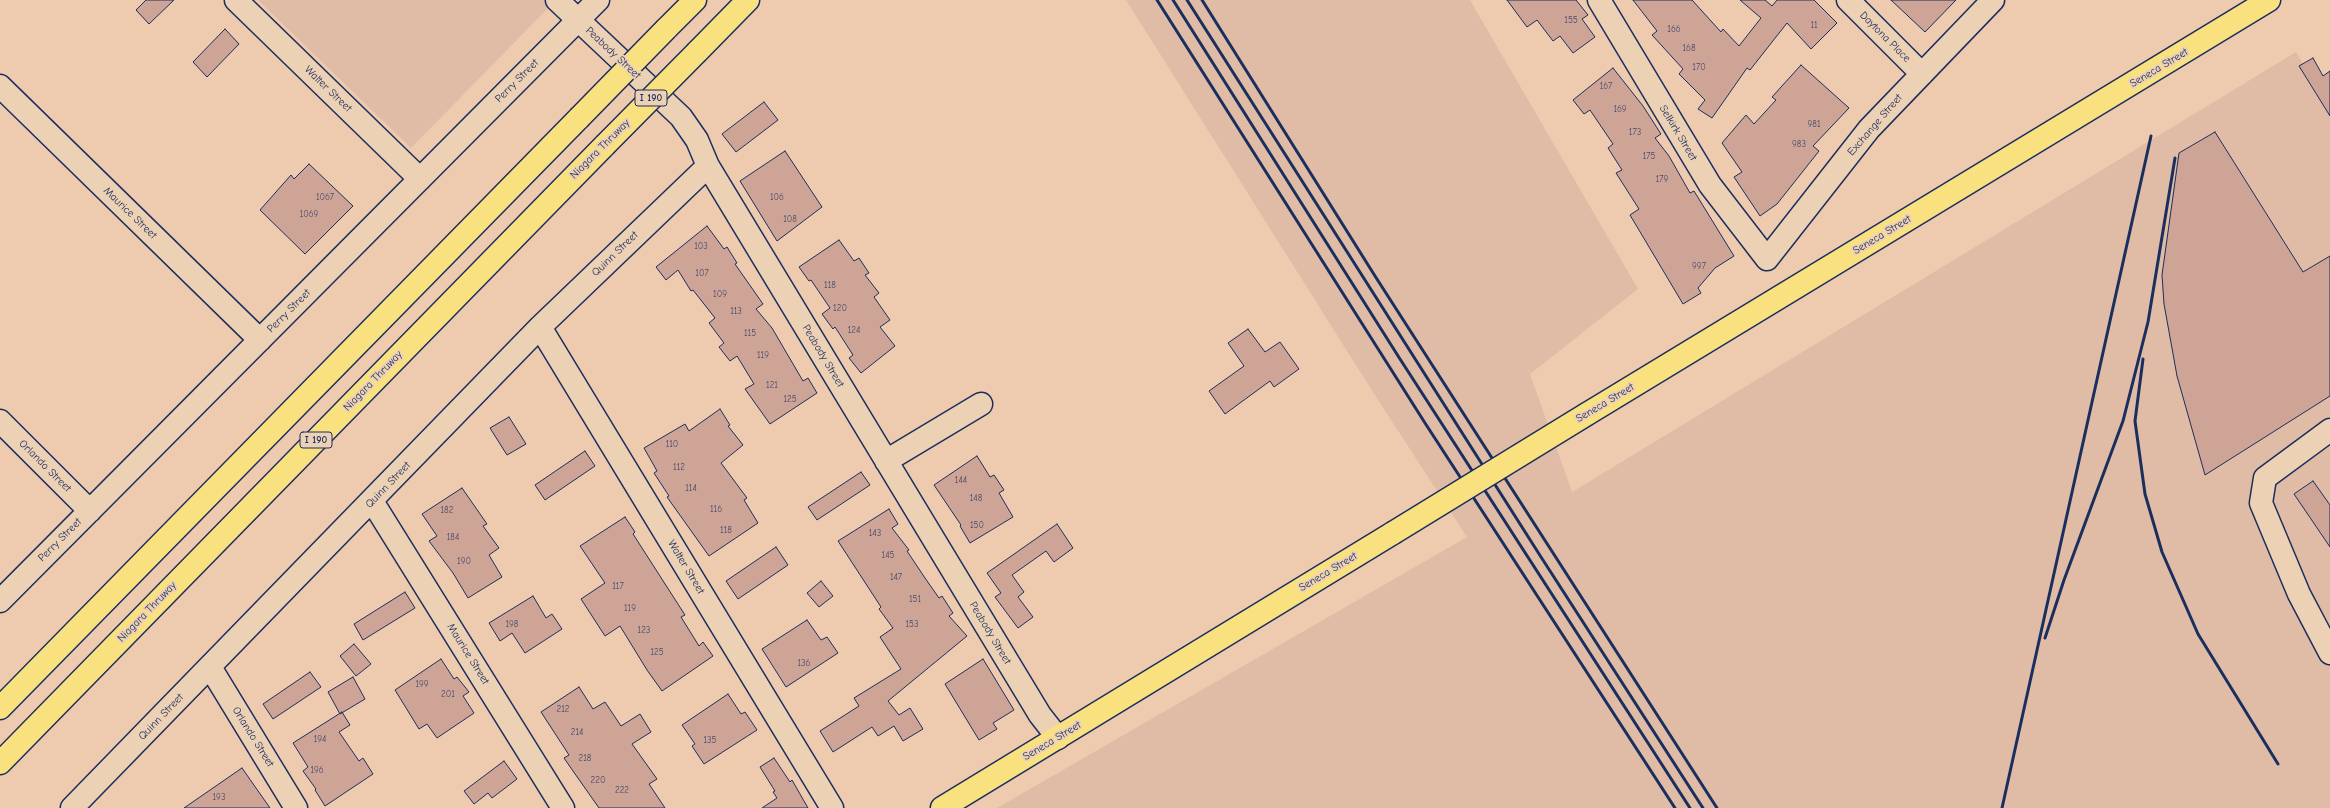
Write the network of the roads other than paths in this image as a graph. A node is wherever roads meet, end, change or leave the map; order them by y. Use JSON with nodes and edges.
{"nodes":[{"id":1,"x":236,"y":0,"type":"edge"},
{"id":2,"x":557,"y":0,"type":"edge"},
{"id":3,"x":598,"y":0,"type":"edge"},
{"id":4,"x":695,"y":0,"type":"edge"},
{"id":5,"x":748,"y":0,"type":"edge"},
{"id":6,"x":1599,"y":0,"type":"edge"},
{"id":7,"x":1848,"y":0,"type":"edge"},
{"id":8,"x":1993,"y":0,"type":"edge"},
{"id":9,"x":2269,"y":0,"type":"edge"},
{"id":10,"x":578,"y":20,"type":"junction"},
{"id":11,"x":1922,"y":74,"type":"junction"},
{"id":12,"x":0,"y":86,"type":"edge"},
{"id":13,"x":708,"y":166,"type":"junction"},
{"id":14,"x":420,"y":179,"type":"junction"},
{"id":15,"x":1767,"y":259,"type":"joint"},
{"id":16,"x":540,"y":327,"type":"junction"},
{"id":17,"x":260,"y":340,"type":"junction"},
{"id":18,"x":981,"y":404,"type":"dead end"},
{"id":19,"x":0,"y":421,"type":"edge"},
{"id":20,"x":2330,"y":430,"type":"edge"},
{"id":21,"x":886,"y":461,"type":"junction"},
{"id":22,"x":372,"y":501,"type":"junction"},
{"id":23,"x":90,"y":511,"type":"junction"},
{"id":24,"x":0,"y":601,"type":"edge"},
{"id":25,"x":2330,"y":653,"type":"edge"},
{"id":26,"x":210,"y":667,"type":"junction"},
{"id":27,"x":2,"y":706,"type":"edge"},
{"id":28,"x":1058,"y":738,"type":"junction"},
{"id":29,"x":0,"y":763,"type":"edge"},
{"id":30,"x":72,"y":808,"type":"edge"},
{"id":31,"x":296,"y":808,"type":"edge"},
{"id":32,"x":563,"y":808,"type":"edge"},
{"id":33,"x":832,"y":808,"type":"edge"},
{"id":34,"x":942,"y":808,"type":"edge"}],
"edges":[{"from":1,"to":14,"type":"street","name":"Walter Street"},
{"from":2,"to":10,"type":"street","name":"Peabody Street"},
{"from":3,"to":10,"type":"street","name":"Perry Street"},
{"from":4,"to":27,"type":"main road","bridge":true},
{"from":5,"to":29,"type":"main road","name":"Niagara Thruway","number":"I 190","bridge":true},
{"from":6,"to":15,"type":"street","name":"Selkirk Street"},
{"from":7,"to":11,"type":"street","name":"Daytona Place"},
{"from":8,"to":11,"type":"street","name":"Exchange Street"},
{"from":9,"to":28,"type":"main road","name":"Seneca Street","bridge":true},
{"from":10,"to":13,"type":"street","name":"Peabody Street"},
{"from":10,"to":14,"type":"street","name":"Perry Street"},
{"from":11,"to":15,"type":"street","name":"Exchange Street"},
{"from":12,"to":17,"type":"street","name":"Maurice Street"},
{"from":13,"to":16,"type":"street","name":"Quinn Street"},
{"from":13,"to":21,"type":"street","name":"Peabody Street"},
{"from":14,"to":17,"type":"street","name":"Perry Street"},
{"from":16,"to":22,"type":"street","name":"Quinn Street"},
{"from":16,"to":33,"type":"street","name":"Walter Street"},
{"from":17,"to":23,"type":"street","name":"Perry Street"},
{"from":18,"to":21,"type":"street"},
{"from":19,"to":23,"type":"street","name":"Orlando Street"},
{"from":20,"to":25,"type":"street"},
{"from":21,"to":28,"type":"street","name":"Peabody Street"},
{"from":22,"to":26,"type":"street","name":"Quinn Street"},
{"from":22,"to":32,"type":"street","name":"Maurice Street"},
{"from":23,"to":24,"type":"street","name":"Perry Street"},
{"from":26,"to":30,"type":"street","name":"Quinn Street"},
{"from":26,"to":31,"type":"street","name":"Orlando Street"},
{"from":28,"to":34,"type":"main road","name":"Seneca Street"}]}
